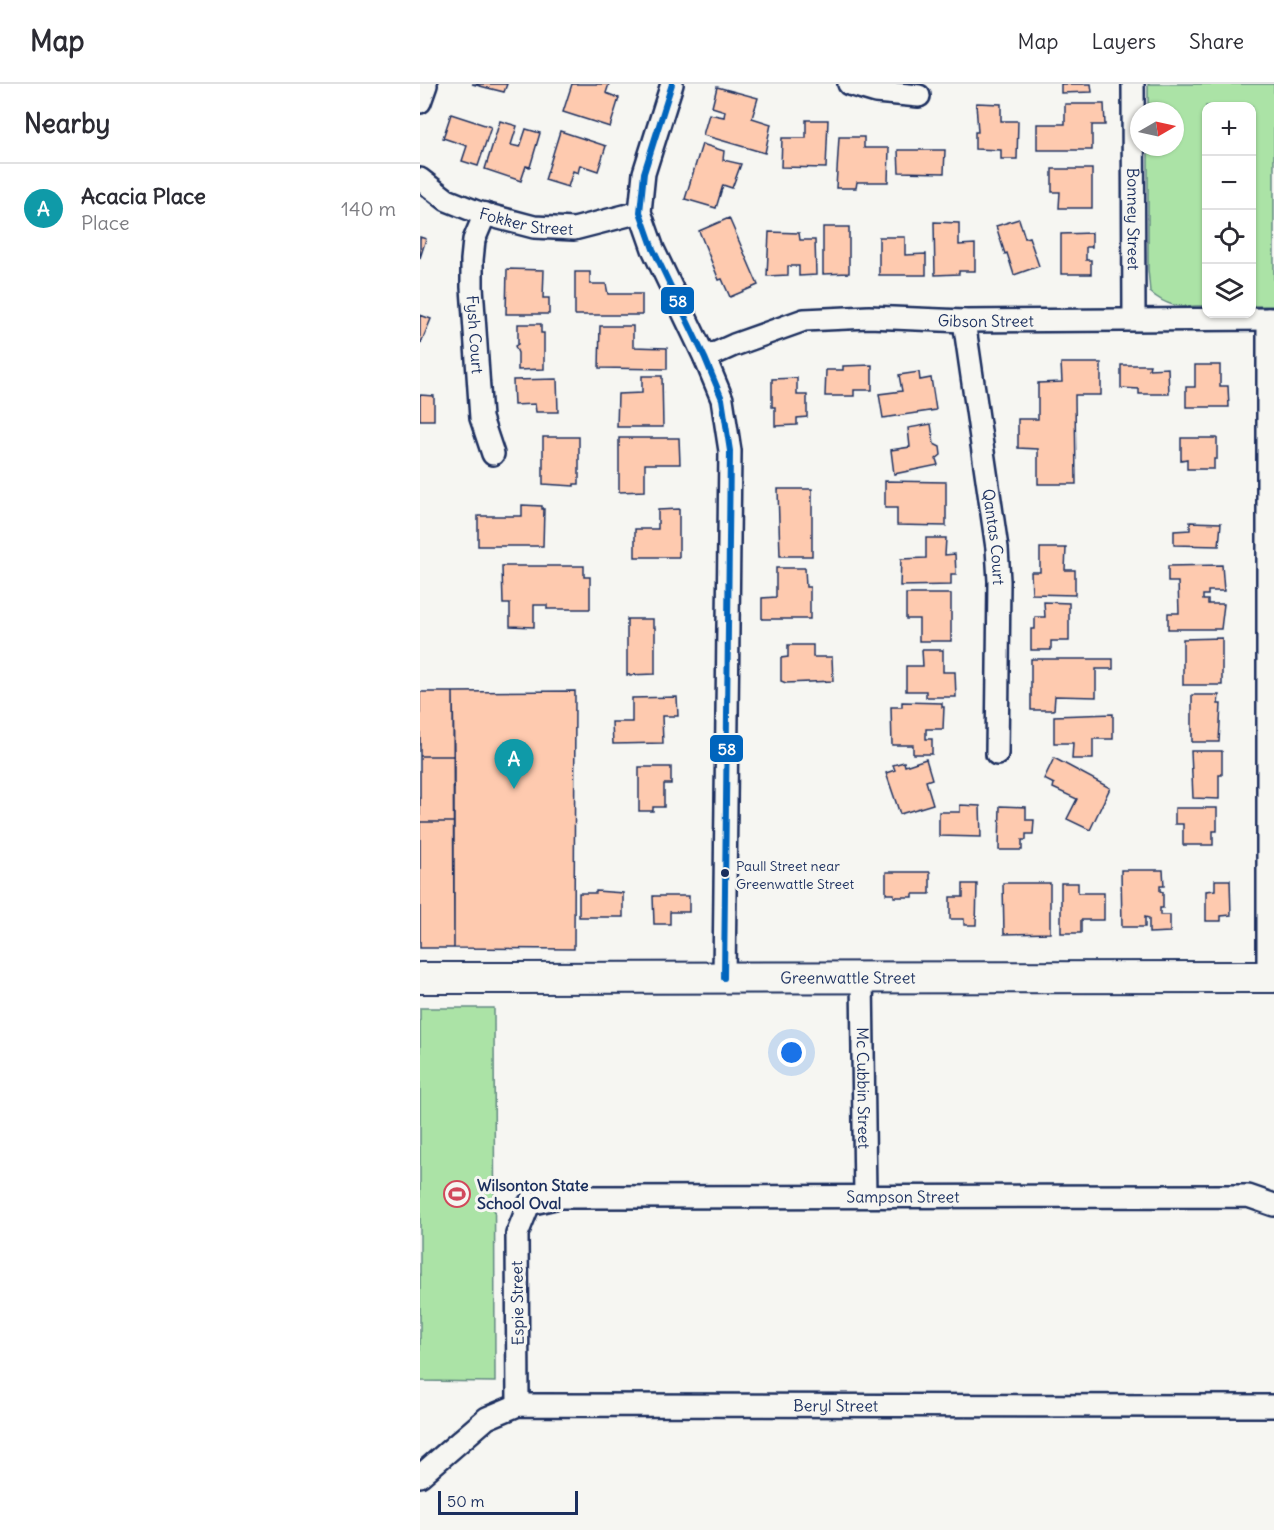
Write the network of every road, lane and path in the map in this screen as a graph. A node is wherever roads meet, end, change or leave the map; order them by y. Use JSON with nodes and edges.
{"nodes":[{"id":1,"x":672,"y":84,"type":"edge"},
{"id":2,"x":849,"y":84,"type":"edge"},
{"id":3,"x":1133,"y":84,"type":"edge"},
{"id":4,"x":426,"y":85,"type":"edge"},
{"id":5,"x":919,"y":96,"type":"dead end"},
{"id":6,"x":420,"y":102,"type":"edge"},
{"id":7,"x":420,"y":179,"type":"edge"},
{"id":8,"x":640,"y":212,"type":"junction"},
{"id":9,"x":485,"y":214,"type":"junction"},
{"id":10,"x":1134,"y":318,"type":"junction"},
{"id":11,"x":1271,"y":319,"type":"edge"},
{"id":12,"x":964,"y":321,"type":"junction"},
{"id":13,"x":705,"y":358,"type":"junction"},
{"id":14,"x":493,"y":454,"type":"dead end"},
{"id":15,"x":997,"y":754,"type":"dead end"},
{"id":16,"x":1271,"y":977,"type":"edge"},
{"id":17,"x":420,"y":978,"type":"edge"},
{"id":18,"x":724,"y":978,"type":"junction"},
{"id":19,"x":862,"y":978,"type":"junction"},
{"id":20,"x":865,"y":1196,"type":"junction"},
{"id":21,"x":529,"y":1204,"type":"joint"},
{"id":22,"x":1274,"y":1205,"type":"edge"},
{"id":23,"x":518,"y":1405,"type":"junction"},
{"id":24,"x":1274,"y":1406,"type":"edge"},
{"id":25,"x":420,"y":1476,"type":"edge"}],
"edges":[{"from":1,"to":8,"type":"street"},
{"from":2,"to":5,"type":"street"},
{"from":3,"to":10,"type":"street","name":"Bonney Street"},
{"from":4,"to":6,"type":"street"},
{"from":7,"to":9,"type":"street","name":"Fokker Street"},
{"from":8,"to":9,"type":"street","name":"Fokker Street"},
{"from":8,"to":13,"type":"street"},
{"from":9,"to":14,"type":"street","name":"Fysh Court"},
{"from":10,"to":11,"type":"street","name":"Gibson Street"},
{"from":10,"to":12,"type":"street","name":"Gibson Street"},
{"from":11,"to":16,"type":"street"},
{"from":12,"to":13,"type":"street","name":"Gibson Street"},
{"from":12,"to":15,"type":"street","name":"Qantas Court"},
{"from":13,"to":18,"type":"street"},
{"from":16,"to":19,"type":"main road","name":"Greenwattle Street"},
{"from":17,"to":18,"type":"main road","name":"Greenwattle Street"},
{"from":18,"to":19,"type":"main road","name":"Greenwattle Street"},
{"from":19,"to":20,"type":"street","name":"Mc Cubbin Street"},
{"from":20,"to":21,"type":"street","name":"Sampson Street"},
{"from":20,"to":22,"type":"street","name":"Sampson Street"},
{"from":21,"to":23,"type":"street","name":"Espie Street"},
{"from":23,"to":24,"type":"street","name":"Beryl Street"},
{"from":23,"to":25,"type":"street","name":"Beryl Street"}]}
